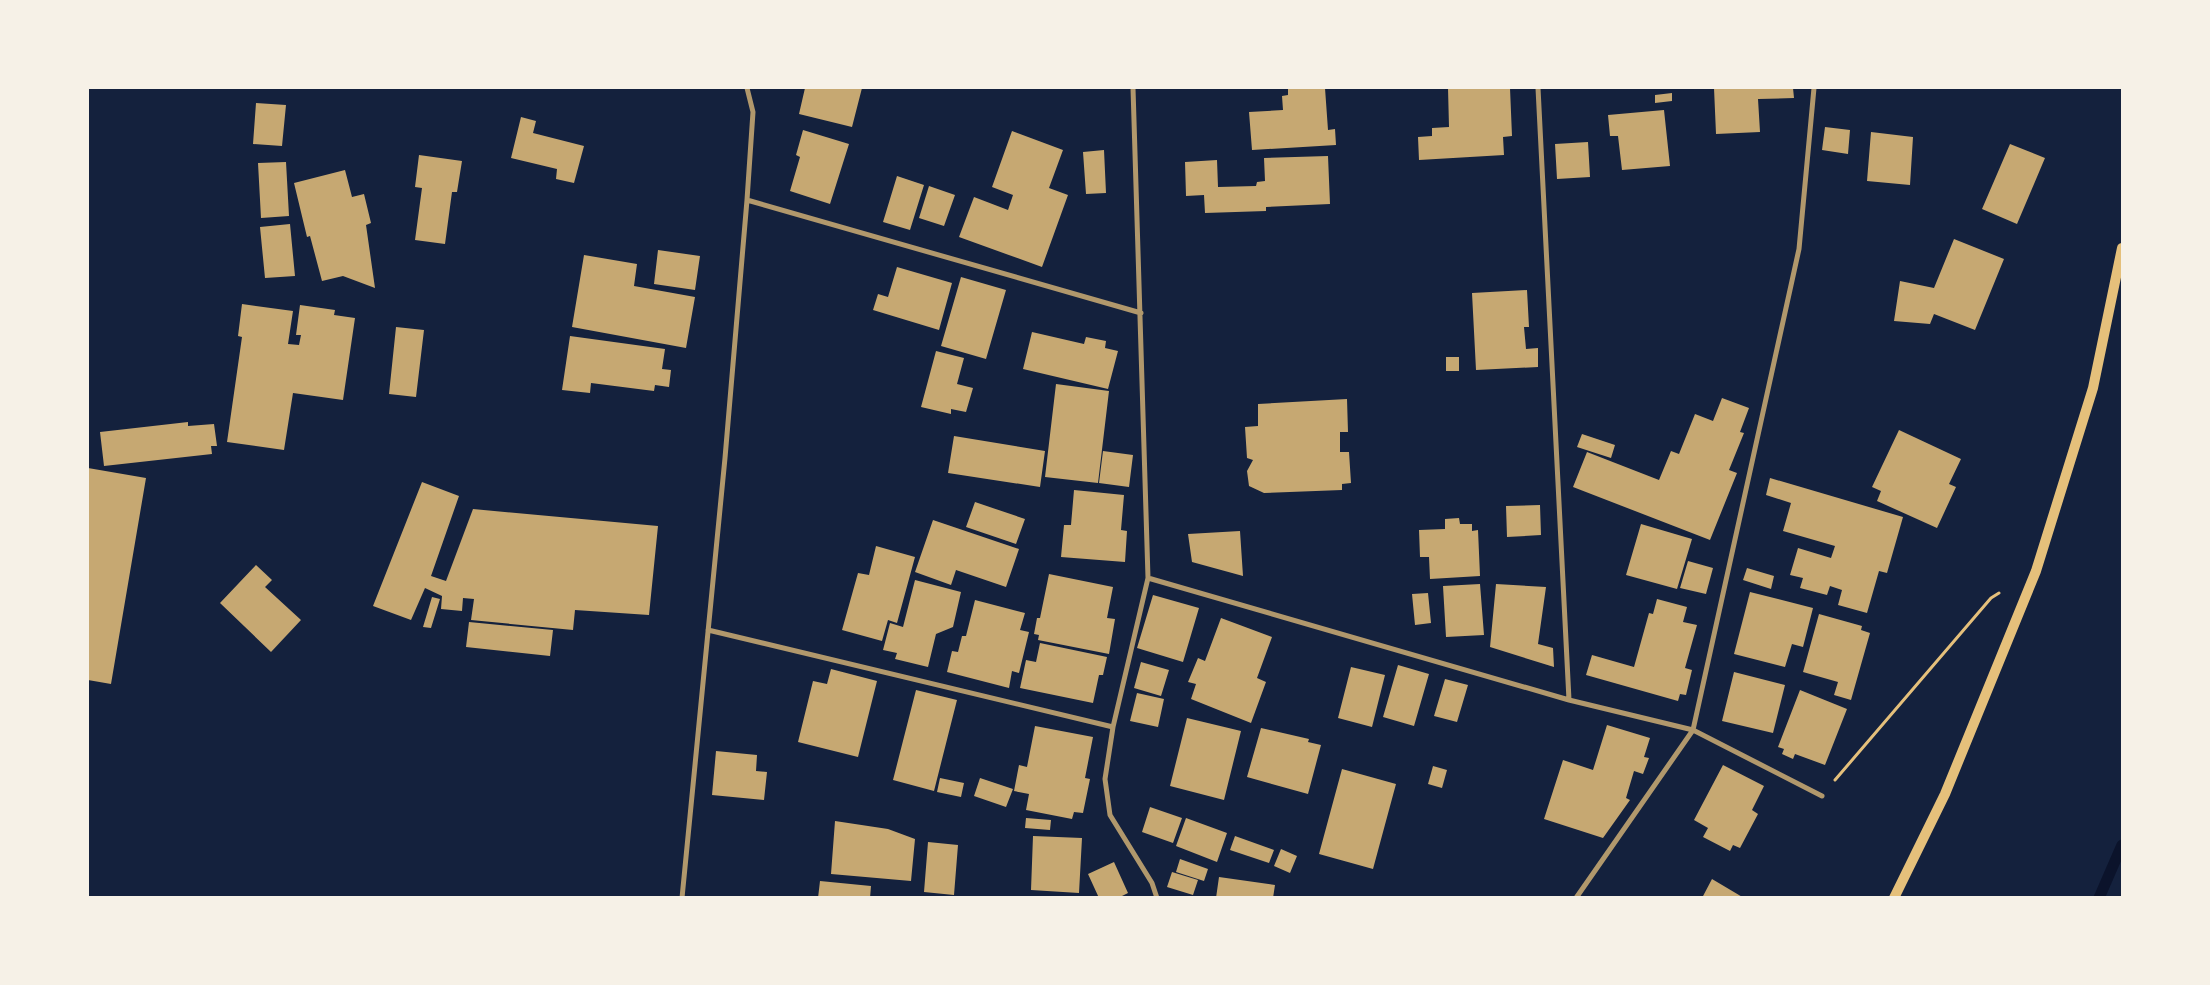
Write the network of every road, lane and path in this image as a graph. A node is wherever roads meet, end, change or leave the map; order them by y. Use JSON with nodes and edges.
{"nodes":[{"id":1,"x":746,"y":88,"type":"edge"},
{"id":2,"x":1132,"y":88,"type":"edge"},
{"id":3,"x":1538,"y":88,"type":"edge"},
{"id":4,"x":1814,"y":88,"type":"edge"},
{"id":5,"x":747,"y":200,"type":"junction"},
{"id":6,"x":2122,"y":248,"type":"edge"},
{"id":7,"x":1141,"y":312,"type":"junction"},
{"id":8,"x":2036,"y":571,"type":"junction"},
{"id":9,"x":1148,"y":578,"type":"junction"},
{"id":10,"x":708,"y":630,"type":"junction"},
{"id":11,"x":1569,"y":700,"type":"junction"},
{"id":12,"x":1113,"y":727,"type":"junction"},
{"id":13,"x":1693,"y":730,"type":"junction"},
{"id":14,"x":1822,"y":796,"type":"joint"},
{"id":15,"x":682,"y":898,"type":"edge"},
{"id":16,"x":1156,"y":898,"type":"edge"},
{"id":17,"x":1576,"y":898,"type":"edge"},
{"id":18,"x":1894,"y":898,"type":"edge"}],
"edges":[{"from":1,"to":5,"type":"street"},
{"from":2,"to":7,"type":"street"},
{"from":3,"to":11,"type":"street"},
{"from":4,"to":13,"type":"street"},
{"from":5,"to":7,"type":"street"},
{"from":5,"to":10,"type":"street"},
{"from":6,"to":8,"type":"main road"},
{"from":7,"to":9,"type":"street"},
{"from":8,"to":14,"type":"path"},
{"from":8,"to":18,"type":"main road"},
{"from":9,"to":11,"type":"street"},
{"from":9,"to":12,"type":"street"},
{"from":10,"to":12,"type":"street"},
{"from":10,"to":15,"type":"street"},
{"from":11,"to":13,"type":"street"},
{"from":12,"to":16,"type":"street"},
{"from":13,"to":14,"type":"street"},
{"from":13,"to":17,"type":"street"}]}
